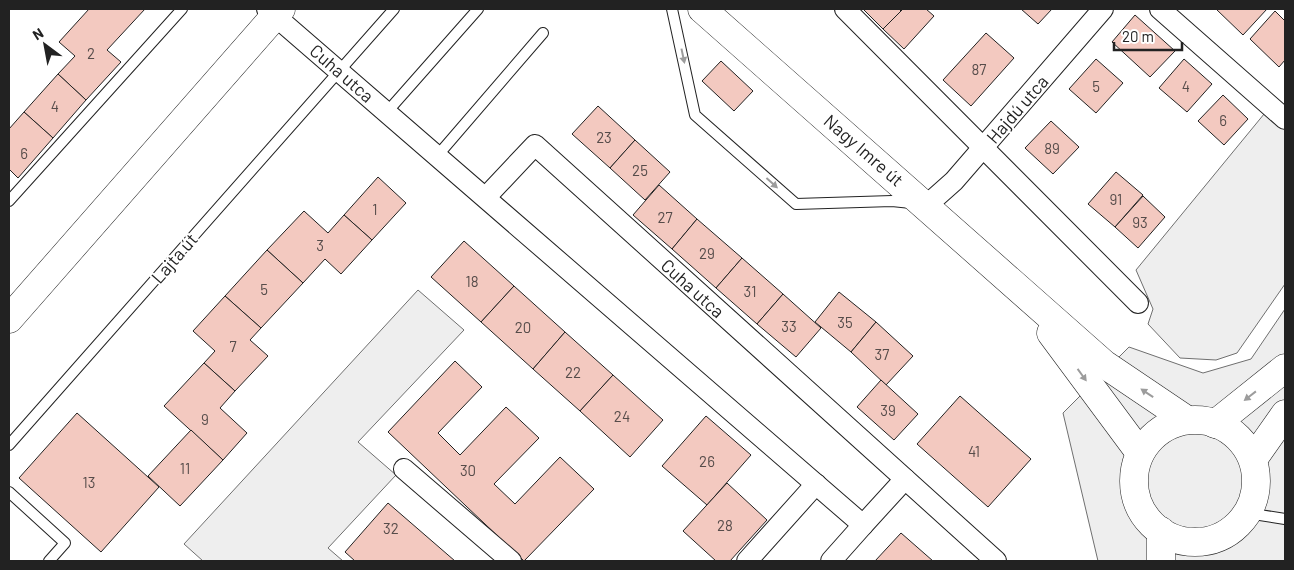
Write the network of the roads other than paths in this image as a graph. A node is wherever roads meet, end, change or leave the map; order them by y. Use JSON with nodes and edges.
{"nodes":[{"id":1,"x":182,"y":9,"type":"edge"},
{"id":2,"x":394,"y":9,"type":"edge"},
{"id":3,"x":478,"y":9,"type":"edge"},
{"id":4,"x":672,"y":9,"type":"edge"},
{"id":5,"x":702,"y":9,"type":"edge"},
{"id":6,"x":846,"y":9,"type":"edge"},
{"id":7,"x":1103,"y":9,"type":"edge"},
{"id":8,"x":1160,"y":9,"type":"edge"},
{"id":9,"x":274,"y":11,"type":"edge"},
{"id":10,"x":543,"y":32,"type":"dead end"},
{"id":11,"x":339,"y":70,"type":"junction"},
{"id":12,"x":387,"y":112,"type":"junction"},
{"id":13,"x":1285,"y":119,"type":"edge"},
{"id":14,"x":985,"y":147,"type":"junction"},
{"id":15,"x":438,"y":156,"type":"junction"},
{"id":16,"x":486,"y":197,"type":"junction"},
{"id":17,"x":9,"y":201,"type":"edge"},
{"id":18,"x":927,"y":205,"type":"junction"},
{"id":19,"x":1022,"y":293,"type":"junction"},
{"id":20,"x":1138,"y":303,"type":"dead end"},
{"id":21,"x":9,"y":319,"type":"edge"},
{"id":22,"x":1285,"y":368,"type":"edge"},
{"id":23,"x":1285,"y":414,"type":"edge"},
{"id":24,"x":1187,"y":420,"type":"junction"},
{"id":25,"x":1215,"y":424,"type":"junction"},
{"id":26,"x":9,"y":445,"type":"edge"},
{"id":27,"x":1140,"y":453,"type":"junction"},
{"id":28,"x":1254,"y":458,"type":"junction"},
{"id":29,"x":404,"y":469,"type":"dead end"},
{"id":30,"x":905,"y":479,"type":"junction"},
{"id":31,"x":816,"y":484,"type":"junction"},
{"id":32,"x":9,"y":492,"type":"edge"},
{"id":33,"x":1247,"y":513,"type":"junction"},
{"id":34,"x":1285,"y":519,"type":"edge"},
{"id":35,"x":863,"y":525,"type":"junction"},
{"id":36,"x":1161,"y":532,"type":"junction"},
{"id":37,"x":1207,"y":551,"type":"edge"},
{"id":38,"x":49,"y":561,"type":"edge"},
{"id":39,"x":511,"y":561,"type":"edge"},
{"id":40,"x":748,"y":561,"type":"edge"},
{"id":41,"x":831,"y":561,"type":"edge"},
{"id":42,"x":996,"y":561,"type":"edge"},
{"id":43,"x":1161,"y":561,"type":"edge"}],
"edges":[{"from":1,"to":17,"type":"lane"},
{"from":2,"to":11,"type":"lane","name":"Lajta út"},
{"from":3,"to":12,"type":"lane"},
{"from":4,"to":18,"type":"lane","one_way":true},
{"from":5,"to":18,"type":"main road","name":"Nagy Imre út"},
{"from":6,"to":14,"type":"street"},
{"from":7,"to":14,"type":"street","name":"Hajdú utca"},
{"from":8,"to":13,"type":"street"},
{"from":9,"to":11,"type":"street","name":"Cuha utca"},
{"from":9,"to":21,"type":"main road"},
{"from":10,"to":15,"type":"lane"},
{"from":11,"to":12,"type":"street","name":"Cuha utca"},
{"from":11,"to":26,"type":"lane","name":"Lajta út"},
{"from":12,"to":15,"type":"street","name":"Cuha utca"},
{"from":14,"to":18,"type":"street","name":"Hajdú utca"},
{"from":14,"to":20,"type":"street"},
{"from":15,"to":16,"type":"street","name":"Cuha utca"},
{"from":16,"to":30,"type":"street","name":"Cuha utca"},
{"from":16,"to":31,"type":"street","name":"Cuha utca"},
{"from":18,"to":19,"type":"main road","name":"Nagy Imre út"},
{"from":24,"to":19,"type":"main road","name":"Nagy Imre út","one_way":true},
{"from":19,"to":27,"type":"main road","name":"Nagy Imre út","one_way":true},
{"from":22,"to":25,"type":"main road","one_way":true},
{"from":23,"to":28,"type":"main road"},
{"from":24,"to":25,"type":"main road"},
{"from":24,"to":27,"type":"main road"},
{"from":25,"to":28,"type":"main road"},
{"from":27,"to":36,"type":"main road"},
{"from":28,"to":33,"type":"main road"},
{"from":29,"to":39,"type":"street"},
{"from":30,"to":35,"type":"street"},
{"from":30,"to":42,"type":"street","name":"Cuha utca"},
{"from":31,"to":35,"type":"street","name":"Cuha utca"},
{"from":31,"to":40,"type":"street"},
{"from":32,"to":38,"type":"lane"},
{"from":33,"to":34,"type":"lane"},
{"from":33,"to":37,"type":"main road"},
{"from":35,"to":41,"type":"street"},
{"from":36,"to":37,"type":"main road"},
{"from":36,"to":43,"type":"main road"}]}
